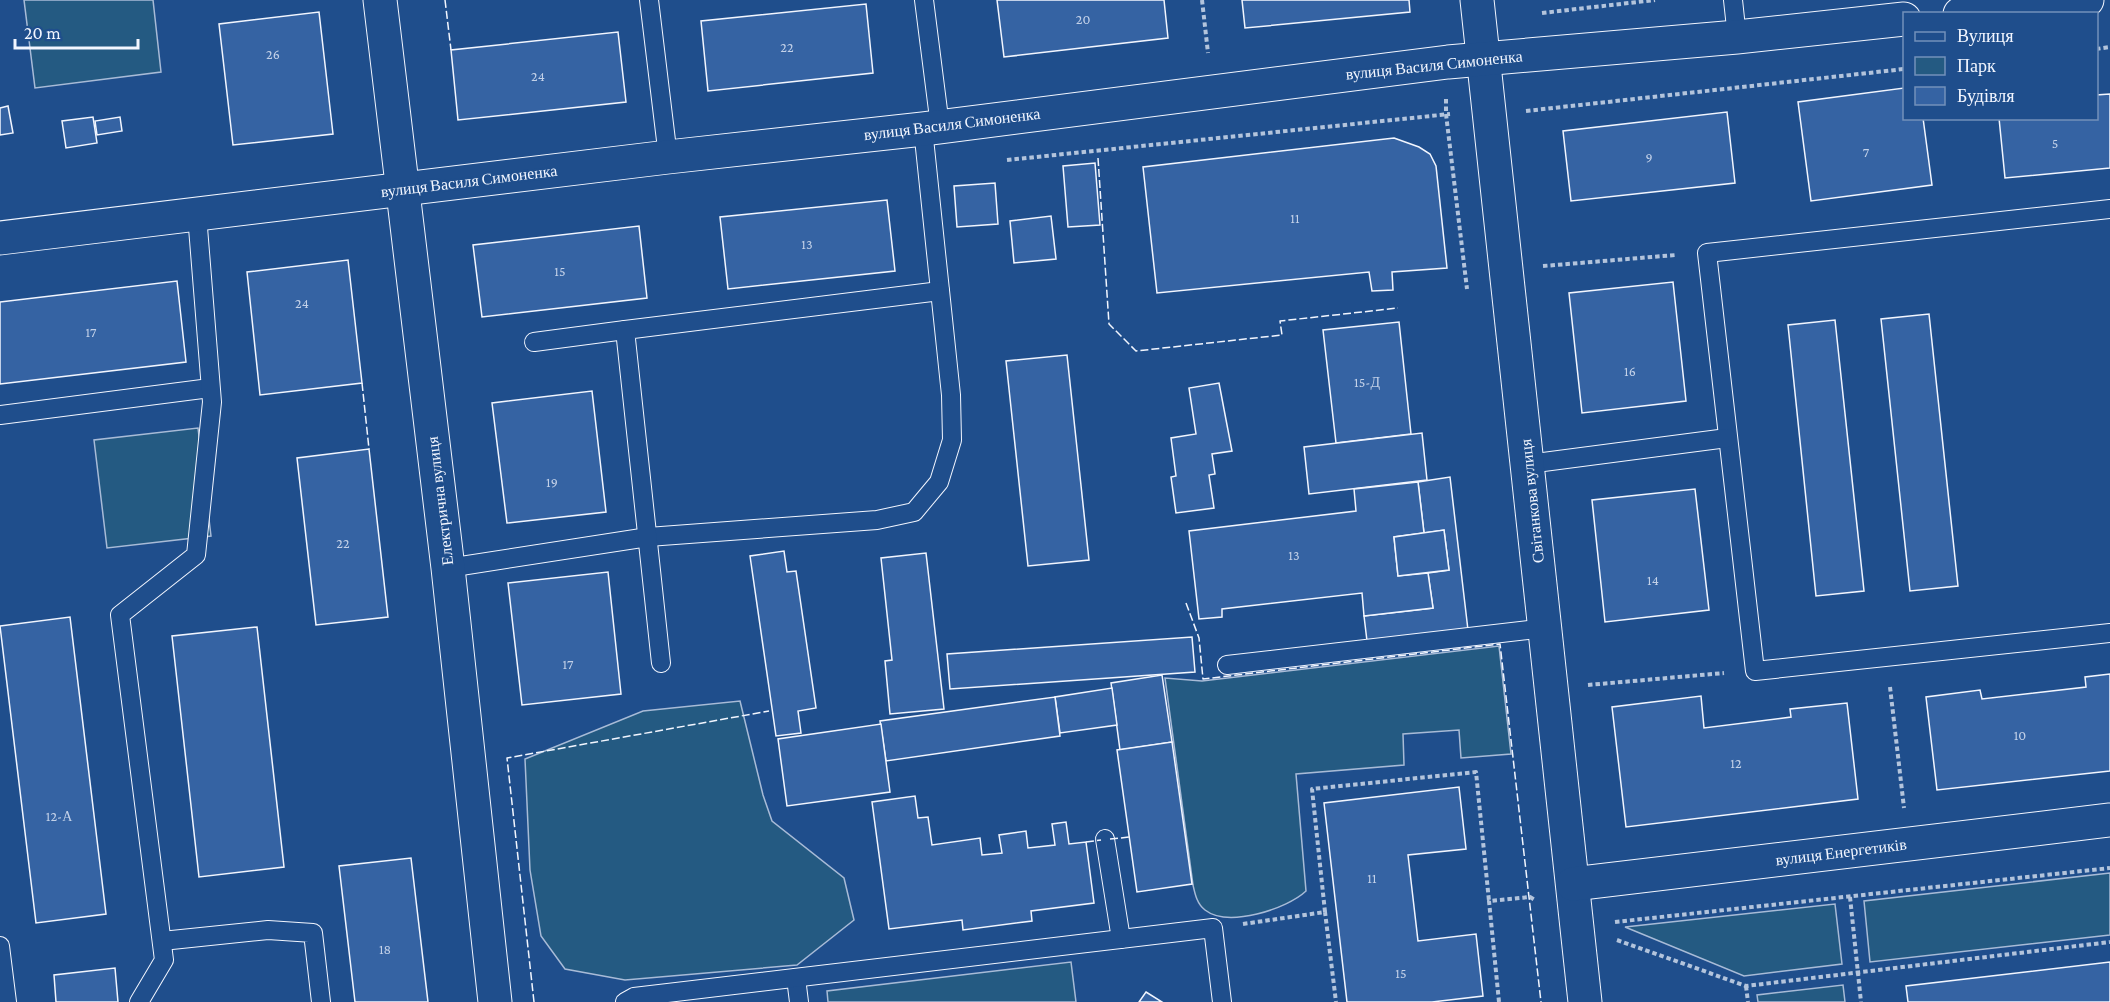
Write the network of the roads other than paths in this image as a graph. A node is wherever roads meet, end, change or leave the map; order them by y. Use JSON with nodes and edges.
{"nodes":[{"id":1,"x":380,"y":0,"type":"edge"},
{"id":2,"x":649,"y":0,"type":"edge"},
{"id":3,"x":924,"y":0,"type":"edge"},
{"id":4,"x":1477,"y":0,"type":"edge"},
{"id":5,"x":1733,"y":0,"type":"edge"},
{"id":6,"x":2087,"y":0,"type":"edge"},
{"id":7,"x":1978,"y":12,"type":"edge"},
{"id":8,"x":1903,"y":19,"type":"edge"},
{"id":9,"x":1737,"y":37,"type":"junction"},
{"id":10,"x":1484,"y":58,"type":"junction"},
{"id":11,"x":931,"y":128,"type":"junction"},
{"id":12,"x":669,"y":157,"type":"junction"},
{"id":13,"x":403,"y":190,"type":"junction"},
{"id":14,"x":2110,"y":208,"type":"edge"},
{"id":15,"x":197,"y":215,"type":"junction"},
{"id":16,"x":0,"y":238,"type":"edge"},
{"id":17,"x":940,"y":291,"type":"junction"},
{"id":18,"x":624,"y":330,"type":"junction"},
{"id":19,"x":534,"y":342,"type":"dead end"},
{"id":20,"x":210,"y":388,"type":"junction"},
{"id":21,"x":0,"y":415,"type":"edge"},
{"id":22,"x":1727,"y":438,"type":"junction"},
{"id":23,"x":1528,"y":464,"type":"junction"},
{"id":24,"x":648,"y":537,"type":"junction"},
{"id":25,"x":448,"y":568,"type":"junction"},
{"id":26,"x":1545,"y":628,"type":"junction"},
{"id":27,"x":2110,"y":633,"type":"edge"},
{"id":28,"x":661,"y":663,"type":"dead end"},
{"id":29,"x":1227,"y":665,"type":"dead end"},
{"id":30,"x":2110,"y":820,"type":"edge"},
{"id":31,"x":1105,"y":839,"type":"dead end"},
{"id":32,"x":1573,"y":884,"type":"junction"},
{"id":33,"x":1121,"y":939,"type":"junction"},
{"id":34,"x":162,"y":941,"type":"junction"},
{"id":35,"x":0,"y":946,"type":"edge"},
{"id":36,"x":796,"y":978,"type":"junction"},
{"id":37,"x":7,"y":1002,"type":"edge"},
{"id":38,"x":139,"y":1002,"type":"edge"},
{"id":39,"x":321,"y":1002,"type":"edge"},
{"id":40,"x":495,"y":1002,"type":"edge"},
{"id":41,"x":625,"y":1002,"type":"edge"},
{"id":42,"x":799,"y":1002,"type":"edge"},
{"id":43,"x":1222,"y":1002,"type":"edge"},
{"id":44,"x":1585,"y":1002,"type":"edge"}],
"edges":[{"from":1,"to":13,"type":"street","name":"Електрична вулиця"},
{"from":2,"to":12,"type":"lane"},
{"from":3,"to":11,"type":"lane"},
{"from":4,"to":10,"type":"street","name":"Світанкова вулиця"},
{"from":5,"to":9,"type":"lane"},
{"from":6,"to":7,"type":"street"},
{"from":8,"to":9,"type":"street","name":"вулиця Василя Симоненка"},
{"from":9,"to":10,"type":"street","name":"вулиця Василя Симоненка"},
{"from":10,"to":11,"type":"street","name":"вулиця Василя Симоненка"},
{"from":10,"to":23,"type":"street","name":"Світанкова вулиця"},
{"from":11,"to":12,"type":"street","name":"вулиця Василя Симоненка"},
{"from":11,"to":17,"type":"lane"},
{"from":12,"to":13,"type":"street","name":"вулиця Василя Симоненка"},
{"from":13,"to":15,"type":"street","name":"вулиця Василя Симоненка"},
{"from":13,"to":25,"type":"street","name":"Електрична вулиця"},
{"from":14,"to":22,"type":"lane"},
{"from":15,"to":16,"type":"street","name":"вулиця Василя Симоненка"},
{"from":15,"to":20,"type":"lane"},
{"from":17,"to":18,"type":"lane"},
{"from":17,"to":24,"type":"lane"},
{"from":18,"to":19,"type":"lane"},
{"from":18,"to":24,"type":"lane"},
{"from":20,"to":21,"type":"lane"},
{"from":20,"to":34,"type":"lane"},
{"from":22,"to":23,"type":"lane"},
{"from":22,"to":27,"type":"lane"},
{"from":23,"to":26,"type":"street","name":"Світанкова вулиця"},
{"from":24,"to":25,"type":"lane"},
{"from":24,"to":28,"type":"lane"},
{"from":25,"to":40,"type":"street","name":"Електрична вулиця"},
{"from":26,"to":29,"type":"lane"},
{"from":26,"to":32,"type":"street","name":"Світанкова вулиця"},
{"from":30,"to":32,"type":"street","name":"вулиця Енергетиків"},
{"from":31,"to":33,"type":"lane"},
{"from":32,"to":44,"type":"street","name":"Світанкова вулиця"},
{"from":33,"to":36,"type":"lane"},
{"from":33,"to":43,"type":"lane"},
{"from":34,"to":38,"type":"lane"},
{"from":34,"to":39,"type":"lane"},
{"from":35,"to":37,"type":"lane"},
{"from":36,"to":41,"type":"lane"},
{"from":36,"to":42,"type":"lane"}]}
